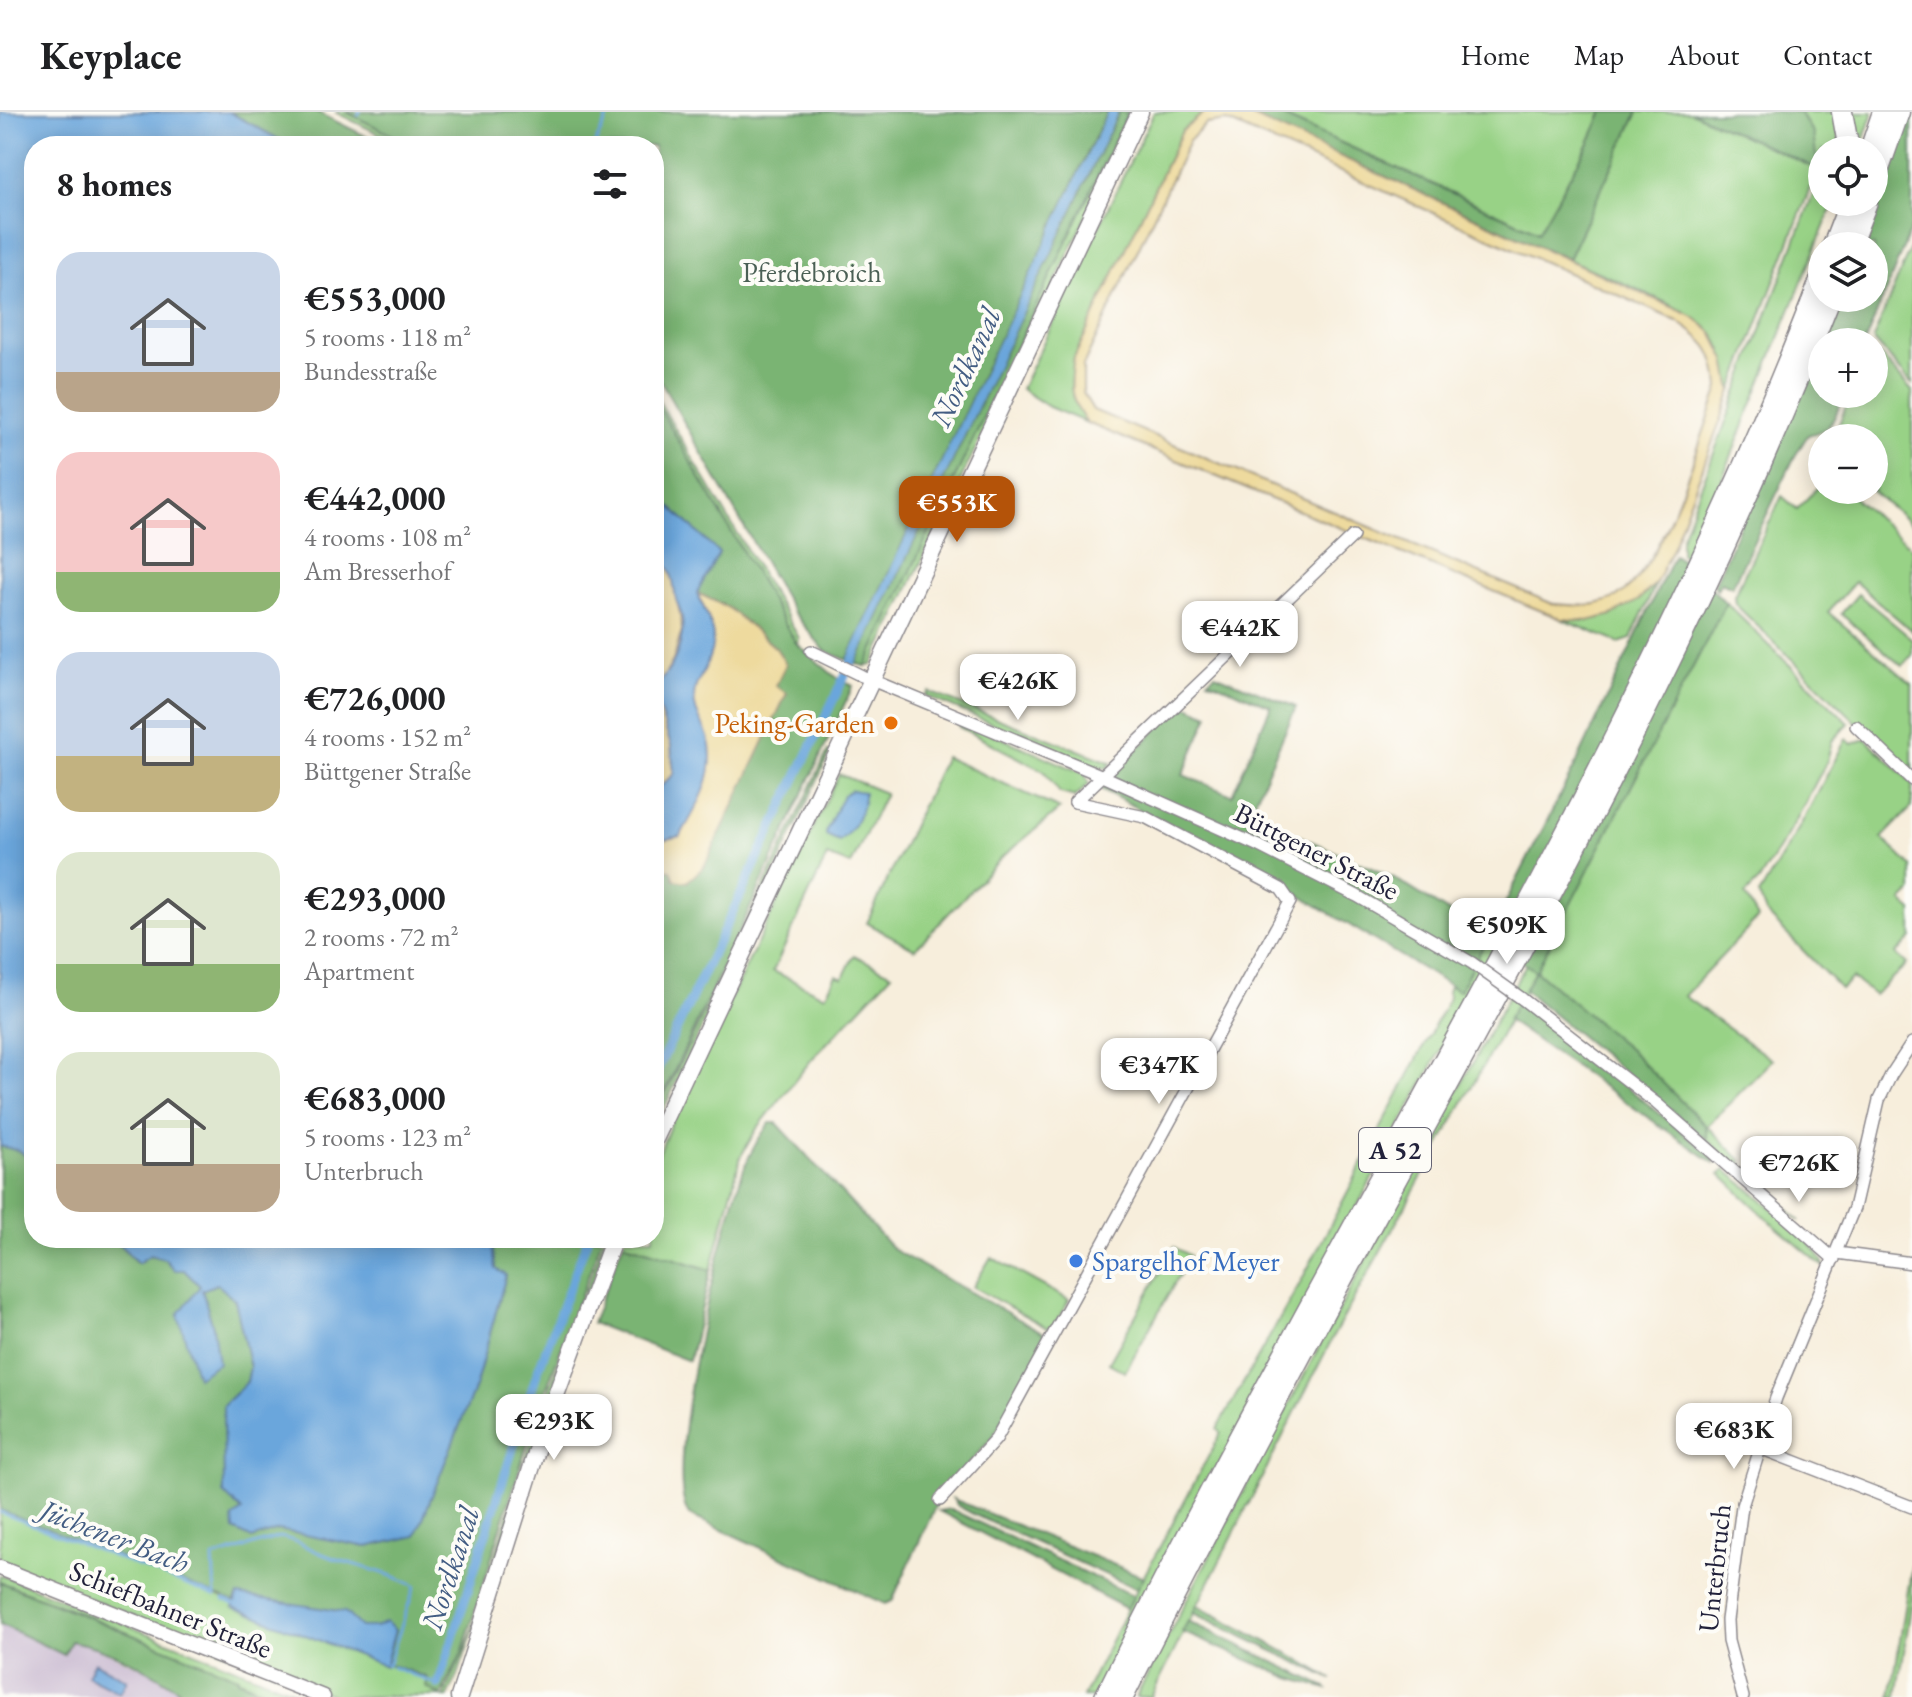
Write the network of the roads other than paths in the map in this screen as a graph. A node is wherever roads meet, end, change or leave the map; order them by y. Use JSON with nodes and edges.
{"nodes":[{"id":1,"x":1140,"y":112,"type":"edge"},
{"id":2,"x":1842,"y":112,"type":"edge"},
{"id":3,"x":1883,"y":112,"type":"edge"},
{"id":4,"x":1899,"y":112,"type":"edge"},
{"id":5,"x":1846,"y":136,"type":"edge"},
{"id":6,"x":1875,"y":136,"type":"edge"},
{"id":7,"x":1888,"y":143,"type":"edge"},
{"id":8,"x":1808,"y":310,"type":"edge"},
{"id":9,"x":1824,"y":312,"type":"edge"},
{"id":10,"x":1353,"y":536,"type":"dead end"},
{"id":11,"x":1711,"y":555,"type":"junction"},
{"id":12,"x":1689,"y":604,"type":"junction"},
{"id":13,"x":811,"y":651,"type":"dead end"},
{"id":14,"x":870,"y":679,"type":"junction"},
{"id":15,"x":1856,"y":726,"type":"dead end"},
{"id":16,"x":1103,"y":776,"type":"junction"},
{"id":17,"x":1912,"y":780,"type":"edge"},
{"id":18,"x":1912,"y":1043,"type":"edge"},
{"id":19,"x":664,"y":1120,"type":"edge"},
{"id":20,"x":610,"y":1248,"type":"edge"},
{"id":21,"x":1835,"y":1256,"type":"junction"},
{"id":22,"x":1912,"y":1263,"type":"edge"},
{"id":23,"x":1760,"y":1448,"type":"junction"},
{"id":24,"x":940,"y":1500,"type":"dead end"},
{"id":25,"x":1912,"y":1507,"type":"edge"},
{"id":26,"x":0,"y":1568,"type":"edge"},
{"id":27,"x":323,"y":1697,"type":"edge"},
{"id":28,"x":456,"y":1697,"type":"edge"},
{"id":29,"x":1105,"y":1697,"type":"edge"},
{"id":30,"x":1123,"y":1697,"type":"edge"},
{"id":31,"x":1743,"y":1697,"type":"edge"}],
"edges":[{"from":1,"to":14,"type":"main road"},
{"from":2,"to":5,"type":"highway"},
{"from":3,"to":6,"type":"highway"},
{"from":4,"to":7,"type":"highway"},
{"from":8,"to":11,"type":"highway","number":"A 52"},
{"from":9,"to":11,"type":"highway","number":"A 52"},
{"from":10,"to":16,"type":"street"},
{"from":11,"to":12,"type":"highway","number":"A 52"},
{"from":12,"to":29,"type":"highway","number":"A 52"},
{"from":12,"to":30,"type":"highway","number":"A 52"},
{"from":13,"to":14,"type":"street","name":"Büttgener Straße"},
{"from":14,"to":16,"type":"street","name":"Büttgener Straße"},
{"from":14,"to":19,"type":"main road"},
{"from":15,"to":17,"type":"street"},
{"from":16,"to":21,"type":"street","name":"Büttgener Straße","bridge":true},
{"from":16,"to":24,"type":"street"},
{"from":18,"to":21,"type":"street","name":"Unterbruch"},
{"from":20,"to":28,"type":"main road"},
{"from":21,"to":22,"type":"street"},
{"from":21,"to":23,"type":"street","name":"Unterbruch"},
{"from":23,"to":25,"type":"street"},
{"from":23,"to":31,"type":"street","name":"Unterbruch"},
{"from":26,"to":27,"type":"street","name":"Schiefbahner Straße"}]}
